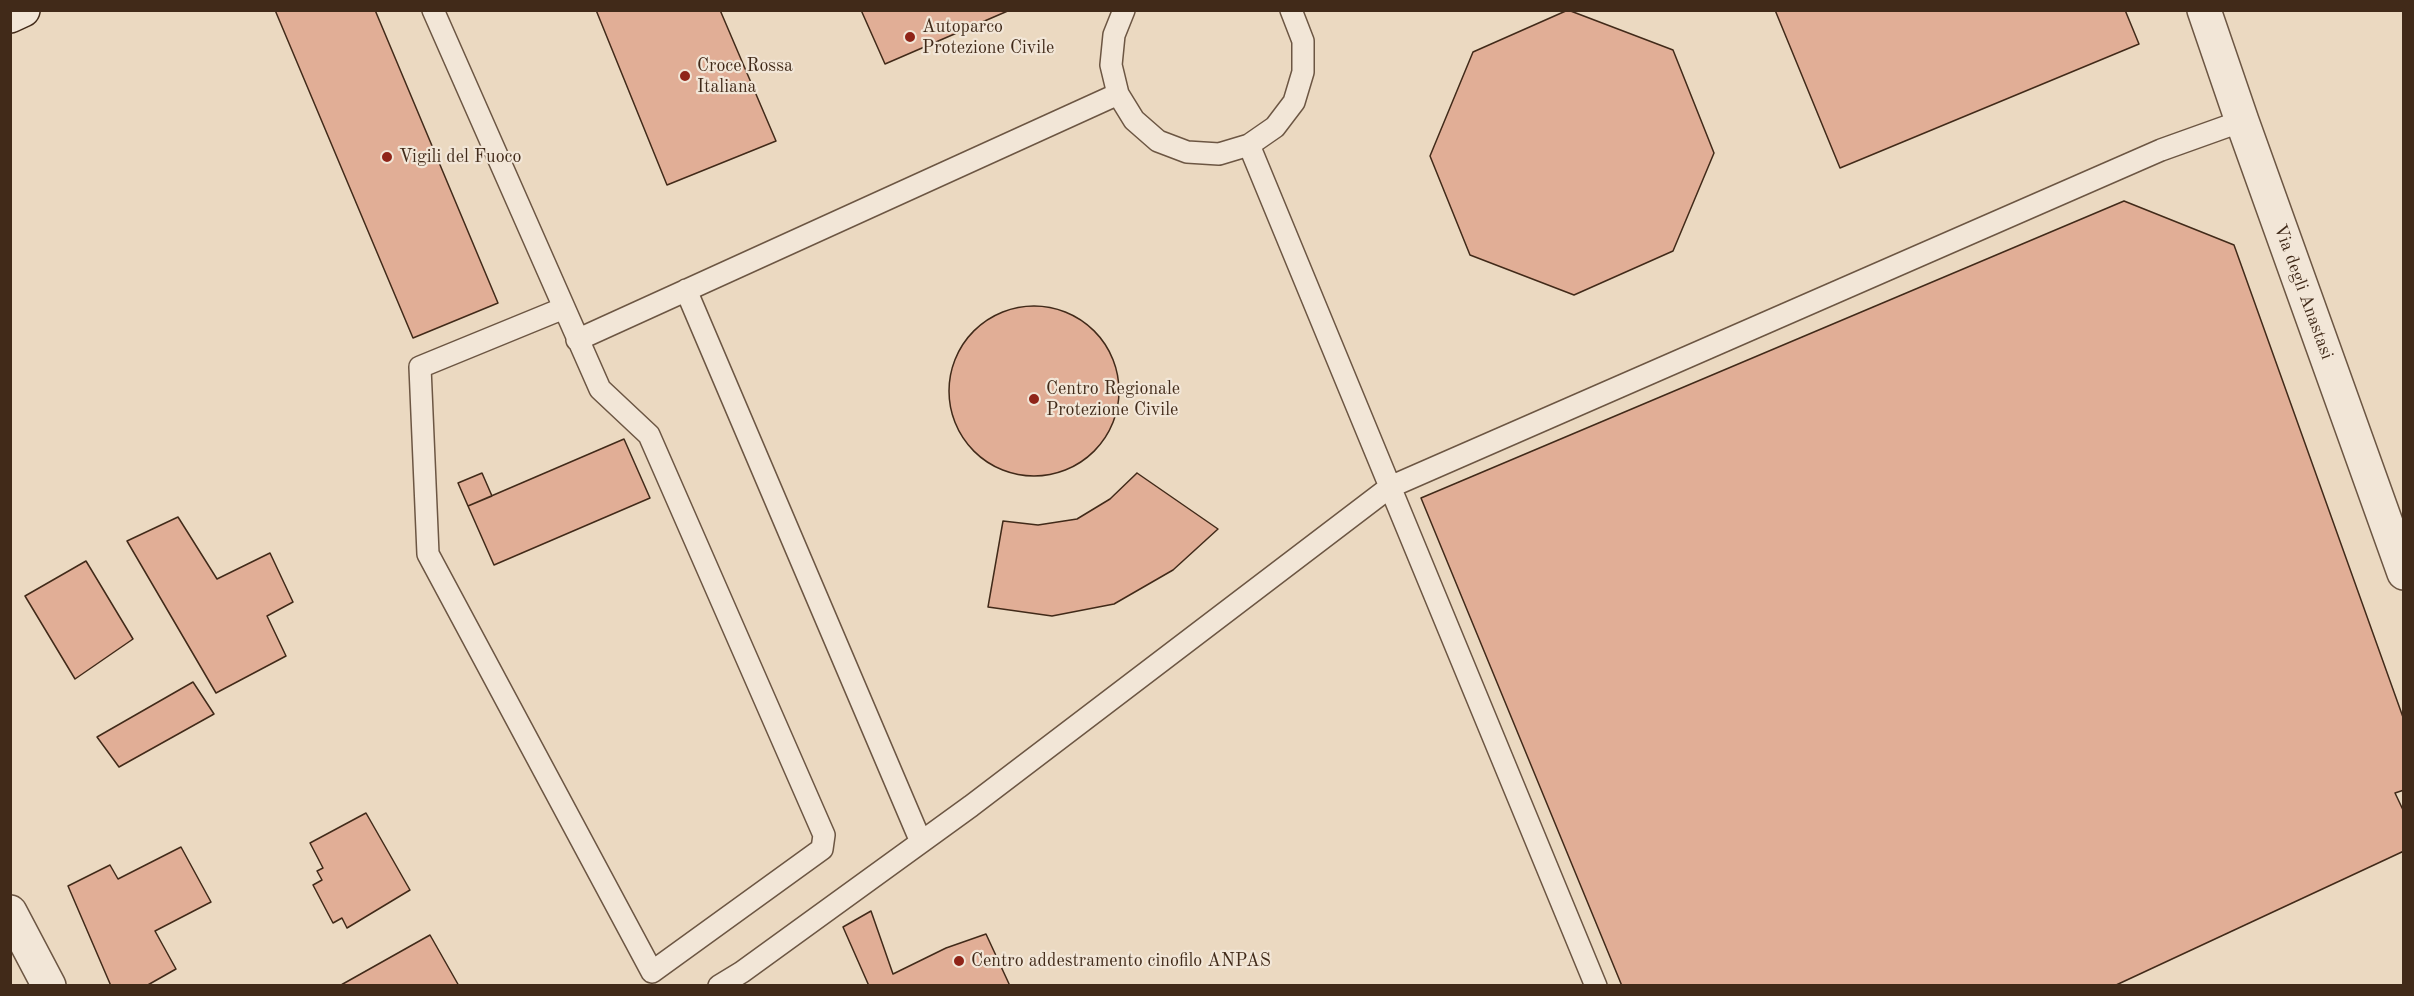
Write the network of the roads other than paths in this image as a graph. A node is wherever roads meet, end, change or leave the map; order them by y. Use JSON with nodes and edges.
{"nodes":[{"id":1,"x":23,"y":10,"type":"edge"},
{"id":2,"x":433,"y":10,"type":"edge"},
{"id":3,"x":1124,"y":10,"type":"edge"},
{"id":4,"x":1291,"y":10,"type":"edge"},
{"id":5,"x":2204,"y":10,"type":"edge"},
{"id":6,"x":10,"y":16,"type":"edge"},
{"id":7,"x":1118,"y":94,"type":"junction"},
{"id":8,"x":2242,"y":121,"type":"junction"},
{"id":9,"x":1249,"y":145,"type":"junction"},
{"id":10,"x":686,"y":290,"type":"junction"},
{"id":11,"x":564,"y":308,"type":"junction"},
{"id":12,"x":577,"y":340,"type":"junction"},
{"id":13,"x":1390,"y":487,"type":"junction"},
{"id":14,"x":2403,"y":573,"type":"edge"},
{"id":15,"x":921,"y":842,"type":"junction"},
{"id":16,"x":10,"y":912,"type":"edge"},
{"id":17,"x":49,"y":986,"type":"edge"},
{"id":18,"x":719,"y":986,"type":"edge"},
{"id":19,"x":1596,"y":986,"type":"edge"}],
"edges":[{"from":1,"to":6,"type":"street"},
{"from":2,"to":11,"type":"lane"},
{"from":3,"to":7,"type":"lane"},
{"from":4,"to":9,"type":"lane"},
{"from":5,"to":8,"type":"street","name":"Via degli Anastasi"},
{"from":7,"to":9,"type":"lane"},
{"from":7,"to":10,"type":"lane"},
{"from":8,"to":13,"type":"lane"},
{"from":8,"to":14,"type":"street","name":"Via degli Anastasi"},
{"from":9,"to":13,"type":"lane"},
{"from":10,"to":12,"type":"lane"},
{"from":10,"to":15,"type":"lane"},
{"from":11,"to":12,"type":"lane"},
{"from":11,"to":12,"type":"lane"},
{"from":13,"to":15,"type":"lane"},
{"from":13,"to":19,"type":"lane"},
{"from":15,"to":18,"type":"lane"},
{"from":16,"to":17,"type":"street"}]}
